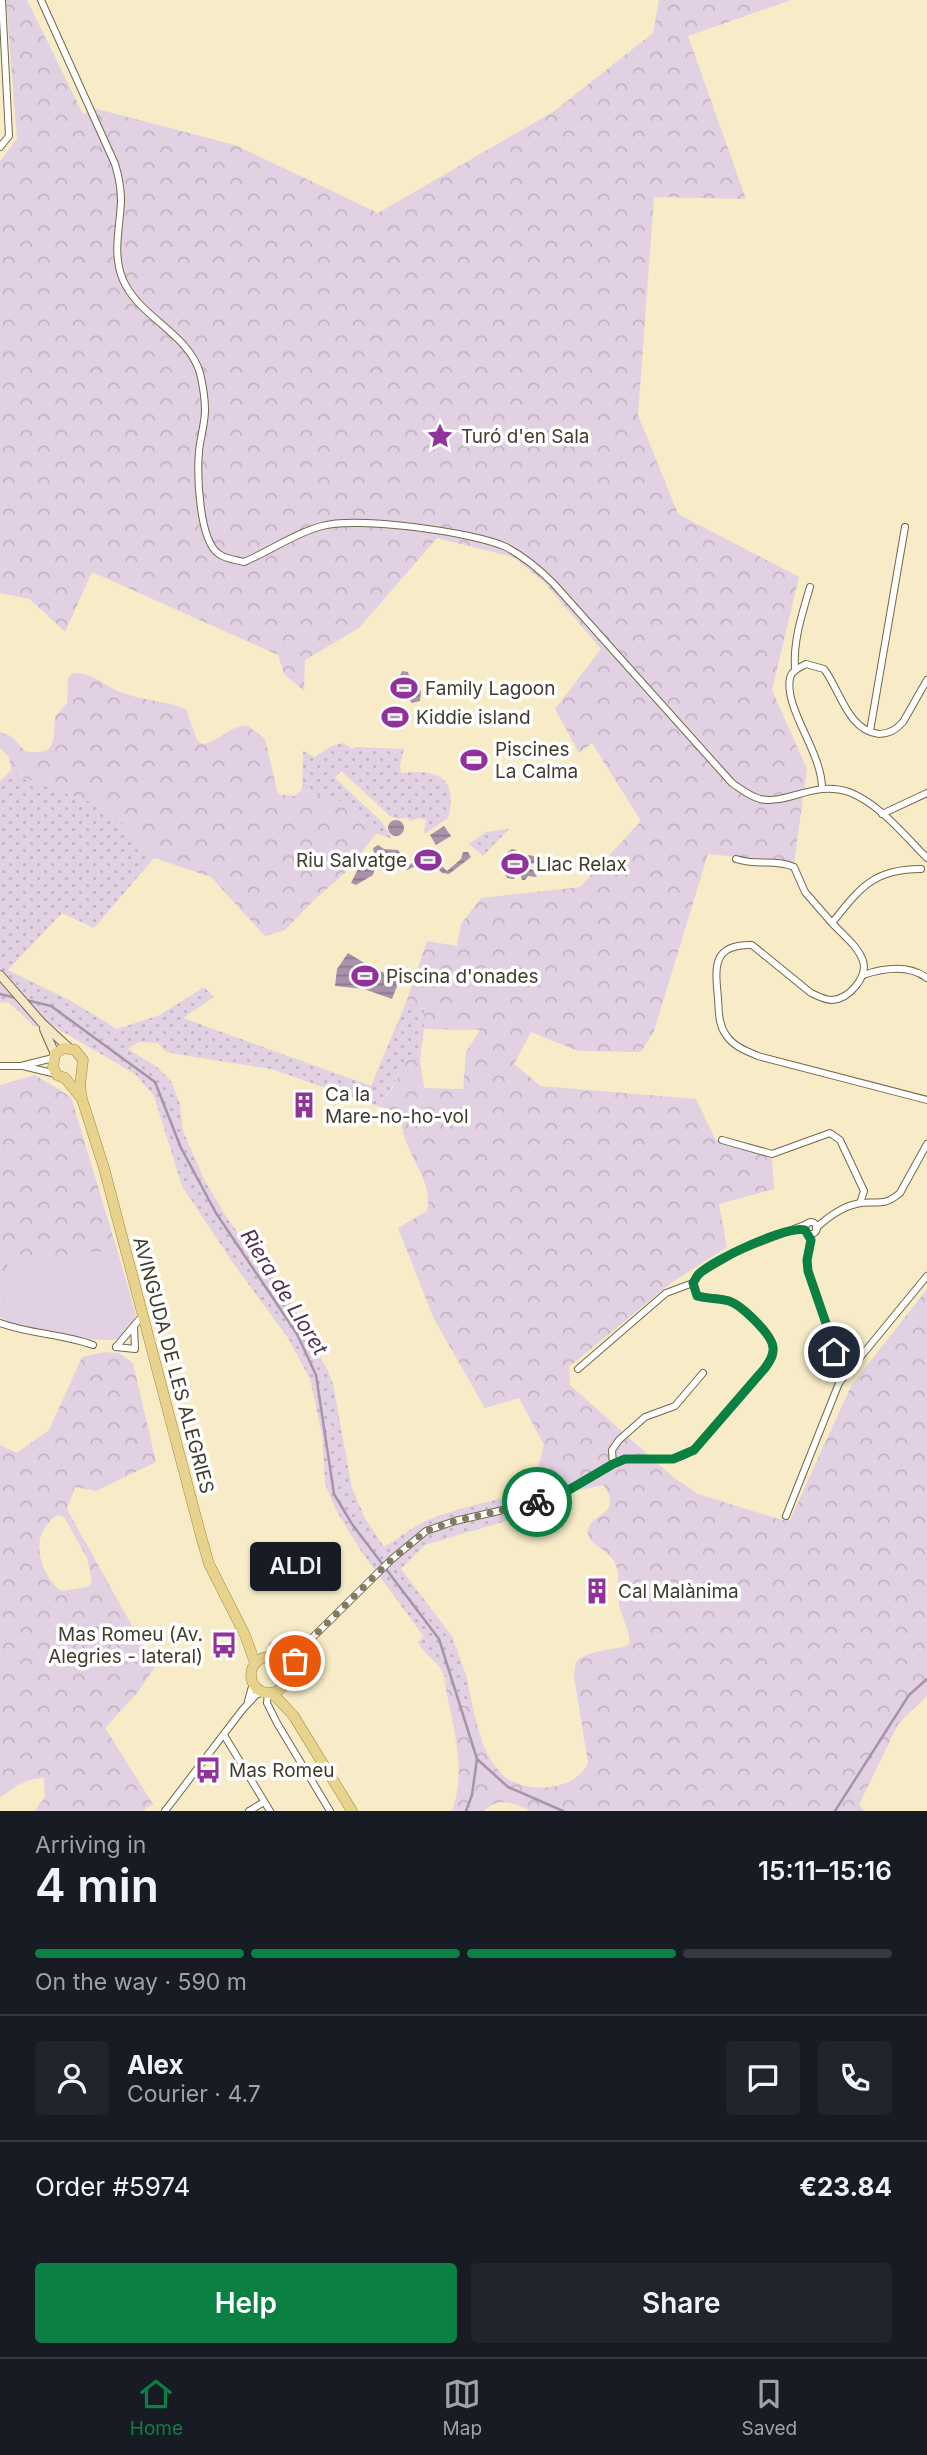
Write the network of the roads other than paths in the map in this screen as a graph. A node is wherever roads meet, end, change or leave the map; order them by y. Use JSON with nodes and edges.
{"nodes":[{"id":1,"x":2,"y":0,"type":"edge"},
{"id":2,"x":41,"y":0,"type":"edge"},
{"id":3,"x":4,"y":124,"type":"edge"},
{"id":4,"x":0,"y":147,"type":"edge"},
{"id":5,"x":905,"y":527,"type":"dead end"},
{"id":6,"x":810,"y":587,"type":"dead end"},
{"id":7,"x":795,"y":670,"type":"junction"},
{"id":8,"x":927,"y":680,"type":"edge"},
{"id":9,"x":870,"y":731,"type":"junction"},
{"id":10,"x":822,"y":788,"type":"junction"},
{"id":11,"x":927,"y":793,"type":"edge"},
{"id":12,"x":882,"y":814,"type":"junction"},
{"id":13,"x":736,"y":859,"type":"dead end"},
{"id":14,"x":927,"y":859,"type":"edge"},
{"id":15,"x":924,"y":869,"type":"edge"},
{"id":16,"x":832,"y":923,"type":"junction"},
{"id":17,"x":863,"y":975,"type":"junction"},
{"id":18,"x":1,"y":976,"type":"edge"},
{"id":19,"x":927,"y":978,"type":"edge"},
{"id":20,"x":42,"y":1023,"type":"junction"},
{"id":21,"x":69,"y":1048,"type":"junction"},
{"id":22,"x":54,"y":1056,"type":"junction"},
{"id":23,"x":0,"y":1066,"type":"edge"},
{"id":24,"x":21,"y":1066,"type":"junction"},
{"id":25,"x":80,"y":1072,"type":"junction"},
{"id":26,"x":61,"y":1076,"type":"junction"},
{"id":27,"x":82,"y":1099,"type":"junction"},
{"id":28,"x":927,"y":1100,"type":"edge"},
{"id":29,"x":722,"y":1140,"type":"dead end"},
{"id":30,"x":927,"y":1144,"type":"edge"},
{"id":31,"x":860,"y":1203,"type":"junction"},
{"id":32,"x":810,"y":1230,"type":"junction"},
{"id":33,"x":927,"y":1276,"type":"edge"},
{"id":34,"x":693,"y":1283,"type":"junction"},
{"id":35,"x":143,"y":1315,"type":"junction"},
{"id":36,"x":0,"y":1323,"type":"edge"},
{"id":37,"x":134,"y":1326,"type":"junction"},
{"id":38,"x":93,"y":1345,"type":"dead end"},
{"id":39,"x":578,"y":1369,"type":"dead end"},
{"id":40,"x":703,"y":1373,"type":"dead end"},
{"id":41,"x":839,"y":1383,"type":"junction"},
{"id":42,"x":613,"y":1464,"type":"junction"},
{"id":43,"x":786,"y":1516,"type":"dead end"},
{"id":44,"x":245,"y":1635,"type":"junction"},
{"id":45,"x":303,"y":1647,"type":"junction"},
{"id":46,"x":296,"y":1651,"type":"junction"},
{"id":47,"x":274,"y":1654,"type":"junction"},
{"id":48,"x":255,"y":1663,"type":"junction"},
{"id":49,"x":286,"y":1680,"type":"junction"},
{"id":50,"x":253,"y":1683,"type":"junction"},
{"id":51,"x":268,"y":1693,"type":"junction"},
{"id":52,"x":243,"y":1709,"type":"junction"},
{"id":53,"x":293,"y":1715,"type":"junction"},
{"id":54,"x":224,"y":1735,"type":"junction"},
{"id":55,"x":264,"y":1802,"type":"junction"},
{"id":56,"x":165,"y":1811,"type":"edge"},
{"id":57,"x":249,"y":1811,"type":"edge"},
{"id":58,"x":270,"y":1811,"type":"edge"},
{"id":59,"x":330,"y":1811,"type":"edge"},
{"id":60,"x":352,"y":1811,"type":"edge"}],
"edges":[{"from":1,"to":3,"type":"street"},
{"from":2,"to":10,"type":"street"},
{"from":3,"to":4,"type":"street"},
{"from":5,"to":9,"type":"street"},
{"from":6,"to":7,"type":"street"},
{"from":7,"to":9,"type":"street"},
{"from":7,"to":10,"type":"street"},
{"from":8,"to":9,"type":"street"},
{"from":10,"to":12,"type":"street"},
{"from":11,"to":12,"type":"street"},
{"from":12,"to":14,"type":"street"},
{"from":13,"to":16,"type":"street"},
{"from":14,"to":15,"type":"street"},
{"from":15,"to":16,"type":"street"},
{"from":16,"to":17,"type":"street"},
{"from":17,"to":19,"type":"street"},
{"from":17,"to":28,"type":"street"},
{"from":18,"to":20,"type":"main road"},
{"from":20,"to":21,"type":"main road"},
{"from":20,"to":22,"type":"main road"},
{"from":21,"to":22,"type":"main road"},
{"from":21,"to":25,"type":"main road"},
{"from":22,"to":24,"type":"street"},
{"from":22,"to":26,"type":"main road"},
{"from":23,"to":24,"type":"street"},
{"from":24,"to":26,"type":"street"},
{"from":25,"to":26,"type":"main road"},
{"from":25,"to":27,"type":"main road"},
{"from":26,"to":27,"type":"main road"},
{"from":27,"to":35,"type":"main road","name":"AVINGUDA DE LES ALEGRIES"},
{"from":29,"to":31,"type":"street"},
{"from":30,"to":31,"type":"street"},
{"from":31,"to":32,"type":"street"},
{"from":32,"to":34,"type":"street"},
{"from":32,"to":41,"type":"street"},
{"from":33,"to":41,"type":"street"},
{"from":34,"to":39,"type":"street"},
{"from":34,"to":42,"type":"street"},
{"from":35,"to":37,"type":"street"},
{"from":35,"to":44,"type":"main road","name":"AVINGUDA DE LES ALEGRIES"},
{"from":36,"to":38,"type":"street"},
{"from":37,"to":37,"type":"street"},
{"from":40,"to":42,"type":"street"},
{"from":41,"to":43,"type":"street"},
{"from":42,"to":45,"type":"street"},
{"from":44,"to":47,"type":"main road","name":"AVINGUDA DE LES ALEGRIES"},
{"from":44,"to":48,"type":"main road","name":"AVINGUDA DE LES ALEGRIES"},
{"from":45,"to":46,"type":"street"},
{"from":45,"to":49,"type":"street"},
{"from":46,"to":47,"type":"street"},
{"from":46,"to":47,"type":"street"},
{"from":47,"to":48,"type":"main road"},
{"from":47,"to":49,"type":"main road"},
{"from":48,"to":50,"type":"main road"},
{"from":49,"to":51,"type":"main road"},
{"from":49,"to":53,"type":"main road"},
{"from":50,"to":51,"type":"main road"},
{"from":50,"to":52,"type":"street"},
{"from":51,"to":52,"type":"street"},
{"from":51,"to":53,"type":"main road"},
{"from":51,"to":59,"type":"street"},
{"from":52,"to":54,"type":"street"},
{"from":53,"to":60,"type":"main road"},
{"from":54,"to":55,"type":"street"},
{"from":54,"to":56,"type":"street"},
{"from":55,"to":57,"type":"street"},
{"from":55,"to":58,"type":"street"}]}
